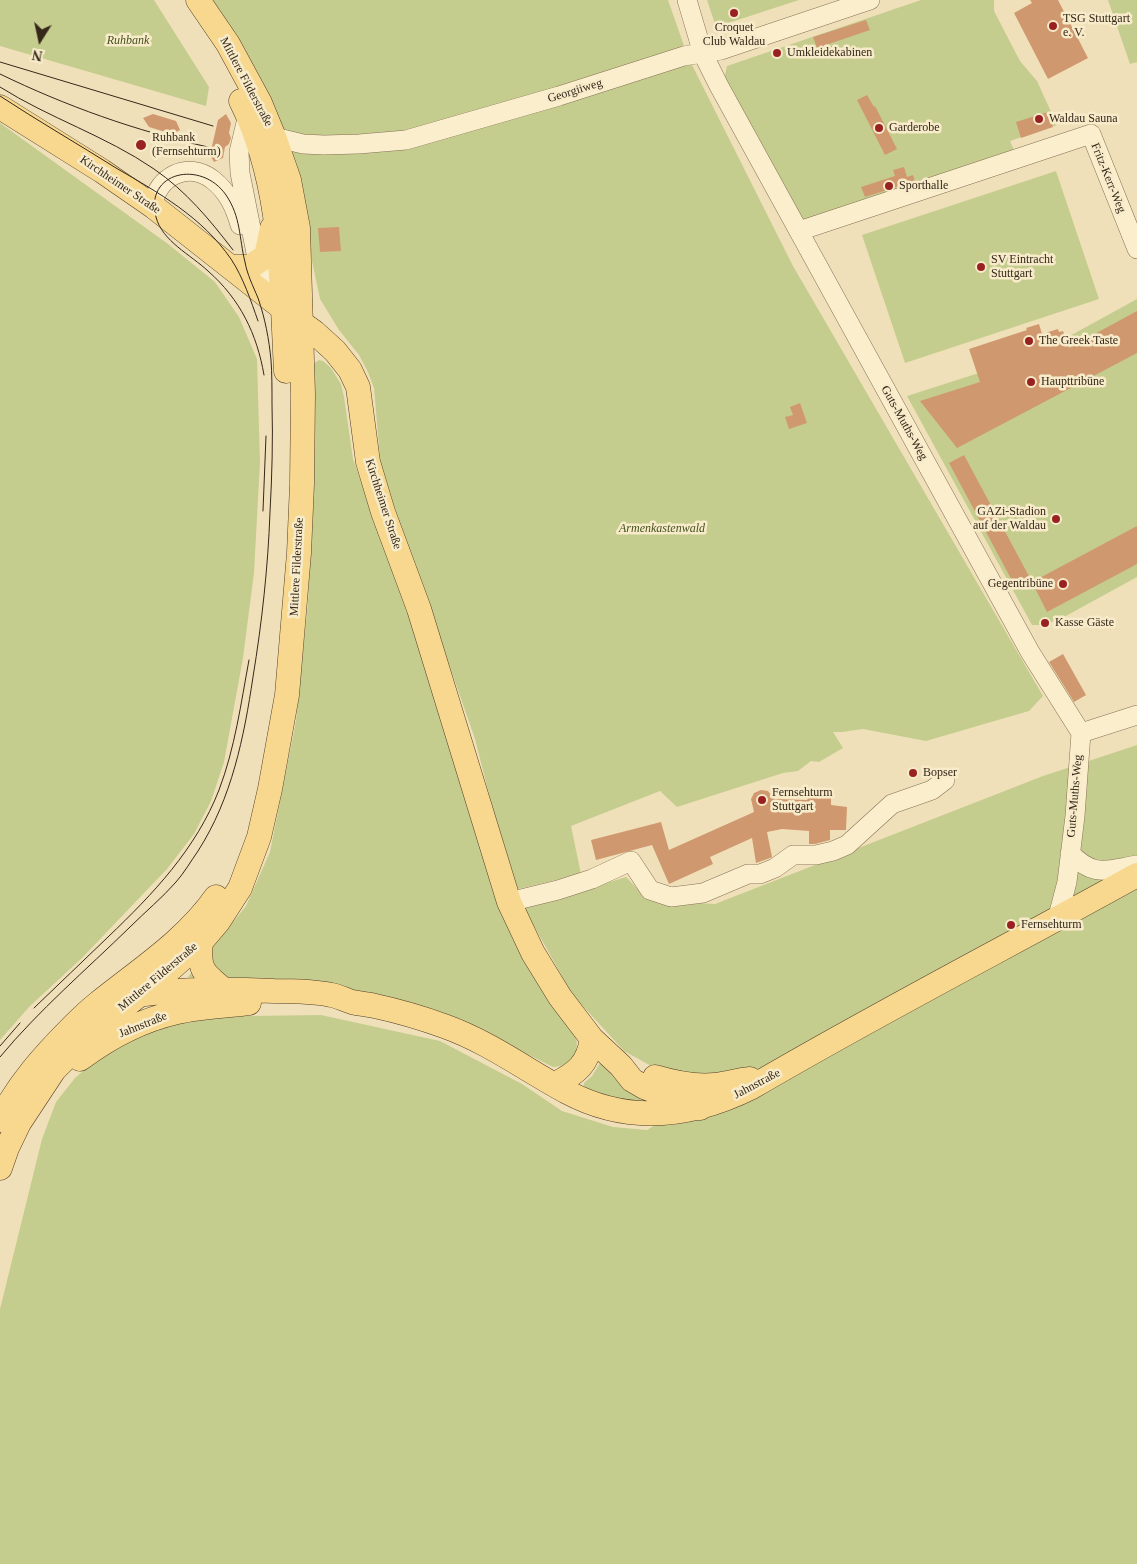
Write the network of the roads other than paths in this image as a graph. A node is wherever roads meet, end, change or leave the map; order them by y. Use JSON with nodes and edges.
{"nodes":[{"id":1,"x":185,"y":0,"type":"edge"},
{"id":2,"x":198,"y":0,"type":"edge"},
{"id":3,"x":687,"y":0,"type":"edge"},
{"id":4,"x":870,"y":0,"type":"edge"},
{"id":5,"x":703,"y":54,"type":"junction"},
{"id":6,"x":254,"y":92,"type":"junction"},
{"id":7,"x":0,"y":106,"type":"edge"},
{"id":8,"x":248,"y":115,"type":"junction"},
{"id":9,"x":274,"y":137,"type":"junction"},
{"id":10,"x":153,"y":206,"type":"junction"},
{"id":11,"x":276,"y":217,"type":"junction"},
{"id":12,"x":799,"y":231,"type":"junction"},
{"id":13,"x":1137,"y":249,"type":"edge"},
{"id":14,"x":256,"y":252,"type":"junction"},
{"id":15,"x":232,"y":267,"type":"junction"},
{"id":16,"x":291,"y":315,"type":"junction"},
{"id":17,"x":1137,"y":715,"type":"edge"},
{"id":18,"x":1081,"y":733,"type":"junction"},
{"id":19,"x":945,"y":780,"type":"dead end"},
{"id":20,"x":1070,"y":853,"type":"junction"},
{"id":21,"x":1137,"y":865,"type":"edge"},
{"id":22,"x":1137,"y":875,"type":"edge"},
{"id":23,"x":509,"y":902,"type":"junction"},
{"id":24,"x":1057,"y":920,"type":"junction"},
{"id":25,"x":201,"y":942,"type":"junction"},
{"id":26,"x":224,"y":990,"type":"junction"},
{"id":27,"x":140,"y":994,"type":"junction"},
{"id":28,"x":353,"y":1002,"type":"junction"},
{"id":29,"x":95,"y":1005,"type":"junction"},
{"id":30,"x":592,"y":1039,"type":"junction"},
{"id":31,"x":621,"y":1066,"type":"junction"},
{"id":32,"x":54,"y":1070,"type":"junction"},
{"id":33,"x":768,"y":1078,"type":"junction"},
{"id":34,"x":555,"y":1084,"type":"junction"},
{"id":35,"x":700,"y":1108,"type":"junction"},
{"id":36,"x":0,"y":1120,"type":"edge"},
{"id":37,"x":0,"y":1168,"type":"edge"}],
"edges":[{"from":1,"to":8,"type":"main road","name":"Mittlere Filderstraße"},
{"from":2,"to":6,"type":"main road","name":"Mittlere Filderstraße"},
{"from":3,"to":5,"type":"street","name":"Guts-Muths-Weg"},
{"from":4,"to":5,"type":"street","name":"Georgiiweg"},
{"from":5,"to":9,"type":"street","name":"Georgiiweg"},
{"from":5,"to":12,"type":"street","name":"Guts-Muths-Weg"},
{"from":6,"to":8,"type":"street"},
{"from":6,"to":9,"type":"main road","name":"Mittlere Filderstraße"},
{"from":7,"to":10,"type":"main road","name":"Kirchheimer Straße"},
{"from":8,"to":9,"type":"main road"},
{"from":8,"to":11,"type":"main road","name":"Mittlere Filderstraße"},
{"from":8,"to":14,"type":"street"},
{"from":9,"to":16,"type":"main road","name":"Mittlere Filderstraße"},
{"from":10,"to":14,"type":"street"},
{"from":10,"to":15,"type":"main road","name":"Kirchheimer Straße"},
{"from":11,"to":14,"type":"main road"},
{"from":11,"to":16,"type":"main road","name":"Mittlere Filderstraße"},
{"from":12,"to":13,"type":"street","name":"Fritz-Kerr-Weg"},
{"from":12,"to":18,"type":"street","name":"Guts-Muths-Weg"},
{"from":14,"to":15,"type":"main road"},
{"from":14,"to":16,"type":"street"},
{"from":15,"to":16,"type":"main road","name":"Kirchheimer Straße"},
{"from":16,"to":23,"type":"main road","name":"Kirchheimer Straße"},
{"from":16,"to":25,"type":"main road","name":"Mittlere Filderstraße"},
{"from":16,"to":29,"type":"main road","name":"Mittlere Filderstraße"},
{"from":17,"to":18,"type":"street"},
{"from":18,"to":20,"type":"street","name":"Guts-Muths-Weg"},
{"from":19,"to":23,"type":"street"},
{"from":20,"to":21,"type":"street","name":"Guts-Muths-Weg"},
{"from":20,"to":24,"type":"street","name":"Guts-Muths-Weg"},
{"from":22,"to":24,"type":"main road","name":"Jahnstraße"},
{"from":23,"to":30,"type":"main road","name":"Kirchheimer Straße"},
{"from":24,"to":33,"type":"main road","name":"Jahnstraße"},
{"from":25,"to":26,"type":"main road"},
{"from":25,"to":27,"type":"main road","name":"Mittlere Filderstraße"},
{"from":26,"to":27,"type":"main road","name":"Jahnstraße"},
{"from":26,"to":28,"type":"main road","name":"Jahnstraße"},
{"from":27,"to":29,"type":"main road","name":"Jahnstraße"},
{"from":27,"to":32,"type":"main road","name":"Mittlere Filderstraße"},
{"from":28,"to":32,"type":"main road","name":"Jahnstraße"},
{"from":28,"to":34,"type":"main road","name":"Jahnstraße"},
{"from":29,"to":36,"type":"main road"},
{"from":30,"to":31,"type":"main road","name":"Kirchheimer Straße"},
{"from":30,"to":34,"type":"main road"},
{"from":31,"to":33,"type":"main road","name":"Kirchheimer Straße"},
{"from":31,"to":35,"type":"main road","name":"Kirchheimer Straße"},
{"from":32,"to":37,"type":"main road"},
{"from":33,"to":35,"type":"main road","name":"Jahnstraße"},
{"from":34,"to":35,"type":"main road","name":"Jahnstraße"}]}
